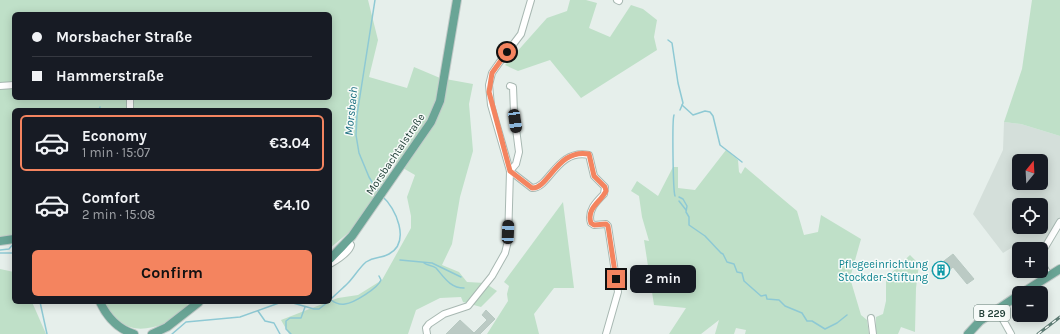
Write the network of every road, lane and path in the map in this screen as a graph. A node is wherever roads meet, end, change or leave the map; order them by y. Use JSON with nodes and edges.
{"nodes":[{"id":1,"x":457,"y":0,"type":"edge"},
{"id":2,"x":531,"y":0,"type":"edge"},
{"id":3,"x":12,"y":84,"type":"edge"},
{"id":4,"x":0,"y":86,"type":"edge"},
{"id":5,"x":510,"y":86,"type":"dead end"},
{"id":6,"x":510,"y":171,"type":"junction"},
{"id":7,"x":1060,"y":222,"type":"edge"},
{"id":8,"x":12,"y":239,"type":"edge"},
{"id":9,"x":0,"y":241,"type":"edge"},
{"id":10,"x":348,"y":241,"type":"junction"},
{"id":11,"x":1048,"y":242,"type":"edge"},
{"id":12,"x":332,"y":257,"type":"edge"},
{"id":13,"x":332,"y":263,"type":"edge"},
{"id":14,"x":1060,"y":269,"type":"edge"},
{"id":15,"x":1049,"y":276,"type":"joint"},
{"id":16,"x":1033,"y":286,"type":"edge"},
{"id":17,"x":1012,"y":299,"type":"edge"},
{"id":18,"x":101,"y":304,"type":"edge"},
{"id":19,"x":197,"y":304,"type":"edge"},
{"id":20,"x":997,"y":309,"type":"junction"},
{"id":21,"x":871,"y":318,"type":"dead end"},
{"id":22,"x":134,"y":334,"type":"edge"},
{"id":23,"x":152,"y":334,"type":"edge"},
{"id":24,"x":427,"y":334,"type":"edge"},
{"id":25,"x":606,"y":334,"type":"edge"},
{"id":26,"x":873,"y":334,"type":"edge"},
{"id":27,"x":968,"y":334,"type":"edge"},
{"id":28,"x":1011,"y":334,"type":"edge"}],
"edges":[{"from":1,"to":10,"type":"main road","name":"Morsbachtalstraße"},
{"from":2,"to":6,"type":"street"},
{"from":3,"to":4,"type":"street"},
{"from":5,"to":6,"type":"street"},
{"from":6,"to":24,"type":"street"},
{"from":6,"to":25,"type":"street"},
{"from":7,"to":11,"type":"street"},
{"from":8,"to":9,"type":"main road"},
{"from":10,"to":12,"type":"main road","name":"Morsbachtalstraße"},
{"from":10,"to":13,"type":"street"},
{"from":14,"to":15,"type":"main road"},
{"from":15,"to":16,"type":"main road"},
{"from":17,"to":20,"type":"main road","number":"B 229"},
{"from":18,"to":22,"type":"main road"},
{"from":19,"to":23,"type":"main road"},
{"from":20,"to":27,"type":"main road","number":"B 229"},
{"from":20,"to":28,"type":"street"},
{"from":21,"to":26,"type":"street"}]}
